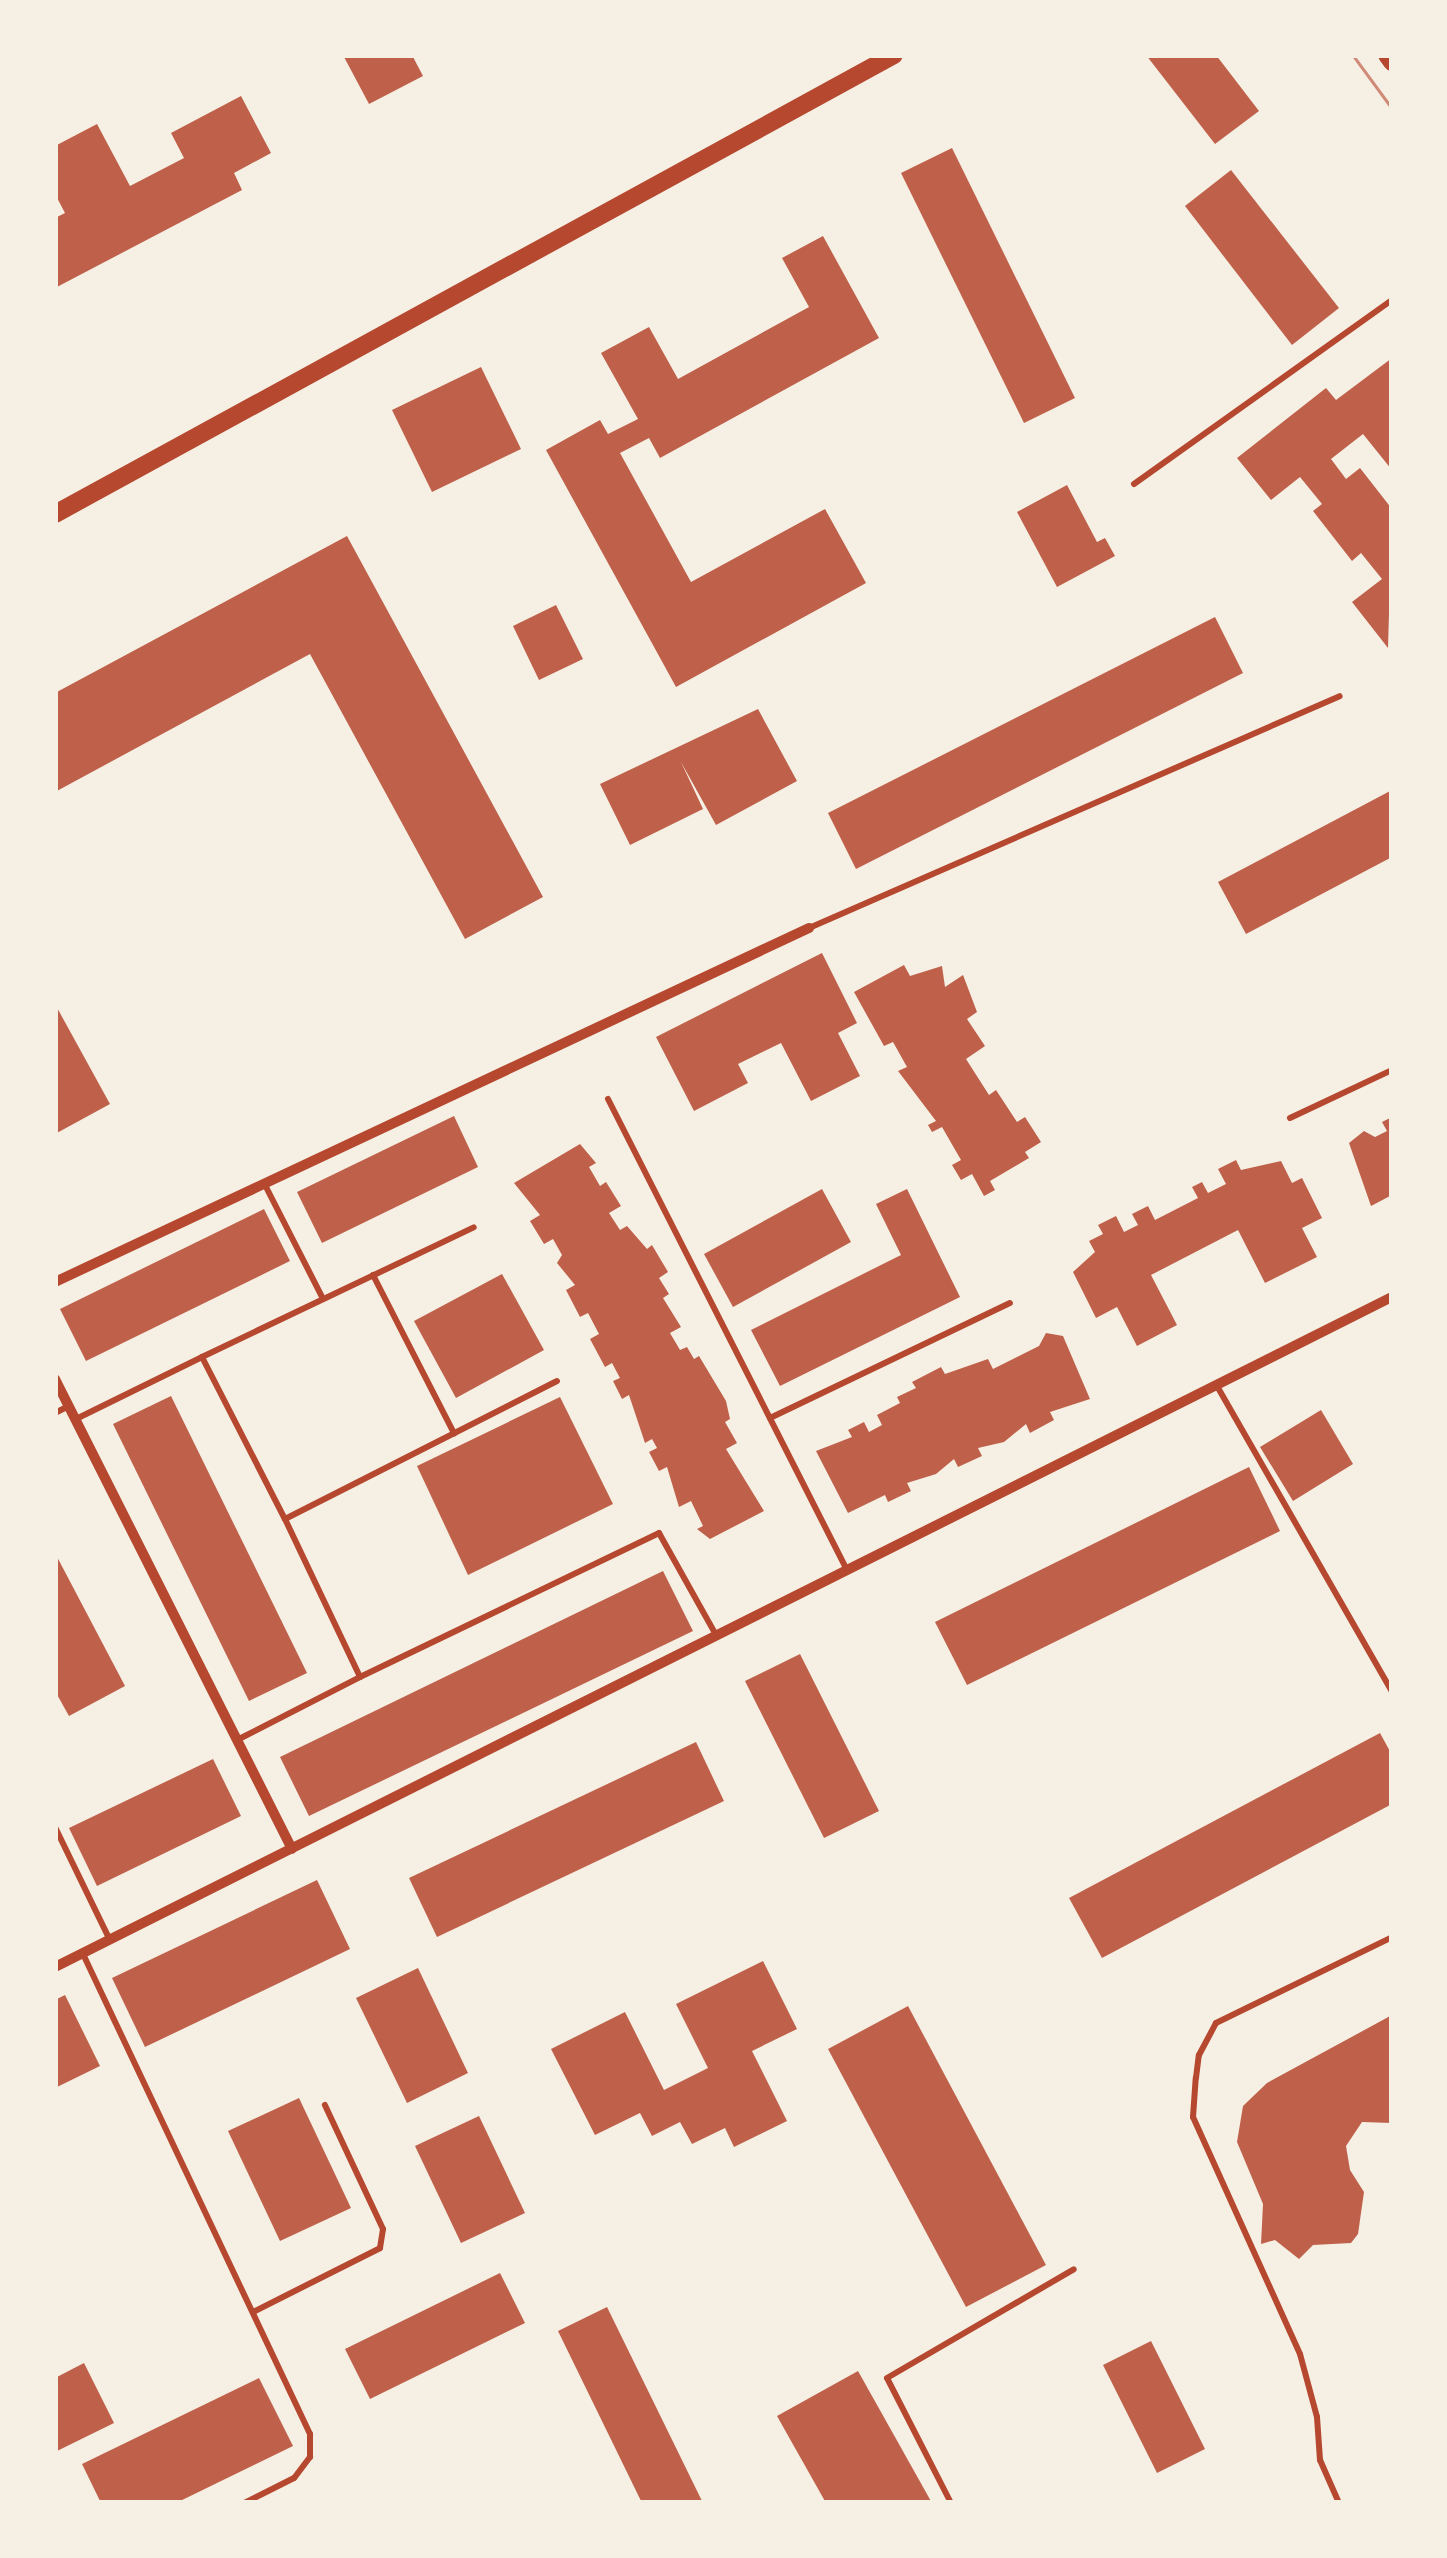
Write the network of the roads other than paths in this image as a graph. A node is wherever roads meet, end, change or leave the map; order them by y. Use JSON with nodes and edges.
{"nodes":[{"id":1,"x":894,"y":55,"type":"edge"},
{"id":2,"x":1387,"y":55,"type":"edge"},
{"id":3,"x":1392,"y":62,"type":"edge"},
{"id":4,"x":1392,"y":300,"type":"edge"},
{"id":5,"x":1134,"y":484,"type":"dead end"},
{"id":6,"x":55,"y":514,"type":"edge"},
{"id":7,"x":1340,"y":696,"type":"dead end"},
{"id":8,"x":809,"y":928,"type":"joint"},
{"id":9,"x":1392,"y":1070,"type":"edge"},
{"id":10,"x":608,"y":1099,"type":"dead end"},
{"id":11,"x":1290,"y":1118,"type":"dead end"},
{"id":12,"x":263,"y":1182,"type":"junction"},
{"id":13,"x":474,"y":1228,"type":"dead end"},
{"id":14,"x":373,"y":1275,"type":"junction"},
{"id":15,"x":55,"y":1282,"type":"edge"},
{"id":16,"x":1392,"y":1297,"type":"edge"},
{"id":17,"x":324,"y":1299,"type":"junction"},
{"id":18,"x":1010,"y":1303,"type":"dead end"},
{"id":19,"x":202,"y":1358,"type":"junction"},
{"id":20,"x":55,"y":1379,"type":"edge"},
{"id":21,"x":557,"y":1382,"type":"dead end"},
{"id":22,"x":1216,"y":1385,"type":"junction"},
{"id":23,"x":68,"y":1406,"type":"junction"},
{"id":24,"x":55,"y":1413,"type":"edge"},
{"id":25,"x":770,"y":1418,"type":"junction"},
{"id":26,"x":75,"y":1419,"type":"junction"},
{"id":27,"x":454,"y":1433,"type":"junction"},
{"id":28,"x":284,"y":1519,"type":"junction"},
{"id":29,"x":847,"y":1570,"type":"junction"},
{"id":30,"x":717,"y":1636,"type":"junction"},
{"id":31,"x":360,"y":1677,"type":"junction"},
{"id":32,"x":1392,"y":1691,"type":"edge"},
{"id":33,"x":237,"y":1740,"type":"junction"},
{"id":34,"x":55,"y":1826,"type":"edge"},
{"id":35,"x":292,"y":1849,"type":"junction"},
{"id":36,"x":1392,"y":1937,"type":"edge"},
{"id":37,"x":110,"y":1940,"type":"junction"},
{"id":38,"x":83,"y":1953,"type":"junction"},
{"id":39,"x":55,"y":1967,"type":"edge"},
{"id":40,"x":324,"y":2104,"type":"dead end"},
{"id":41,"x":1074,"y":2269,"type":"dead end"},
{"id":42,"x":252,"y":2312,"type":"junction"},
{"id":43,"x":244,"y":2503,"type":"edge"},
{"id":44,"x":951,"y":2503,"type":"edge"},
{"id":45,"x":1338,"y":2503,"type":"edge"}],
"edges":[{"from":1,"to":6,"type":"street"},
{"from":2,"to":3,"type":"street"},
{"from":4,"to":5,"type":"lane"},
{"from":7,"to":8,"type":"lane"},
{"from":8,"to":12,"type":"street"},
{"from":9,"to":11,"type":"lane"},
{"from":10,"to":25,"type":"lane"},
{"from":12,"to":15,"type":"street"},
{"from":12,"to":17,"type":"lane"},
{"from":13,"to":14,"type":"lane"},
{"from":14,"to":17,"type":"lane"},
{"from":14,"to":27,"type":"lane"},
{"from":16,"to":22,"type":"street"},
{"from":17,"to":19,"type":"lane"},
{"from":18,"to":25,"type":"lane"},
{"from":19,"to":26,"type":"lane"},
{"from":19,"to":28,"type":"lane"},
{"from":20,"to":23,"type":"street"},
{"from":21,"to":27,"type":"lane"},
{"from":22,"to":29,"type":"street"},
{"from":22,"to":32,"type":"lane"},
{"from":23,"to":24,"type":"lane"},
{"from":23,"to":26,"type":"street"},
{"from":25,"to":29,"type":"lane"},
{"from":26,"to":33,"type":"street"},
{"from":27,"to":28,"type":"lane"},
{"from":28,"to":31,"type":"lane"},
{"from":29,"to":30,"type":"street"},
{"from":30,"to":31,"type":"lane"},
{"from":30,"to":35,"type":"street"},
{"from":31,"to":33,"type":"lane"},
{"from":33,"to":35,"type":"street"},
{"from":34,"to":37,"type":"lane"},
{"from":35,"to":37,"type":"street"},
{"from":36,"to":45,"type":"lane"},
{"from":37,"to":38,"type":"street"},
{"from":38,"to":39,"type":"street"},
{"from":38,"to":42,"type":"lane"},
{"from":40,"to":42,"type":"lane"},
{"from":41,"to":44,"type":"lane"},
{"from":42,"to":43,"type":"lane"}]}
